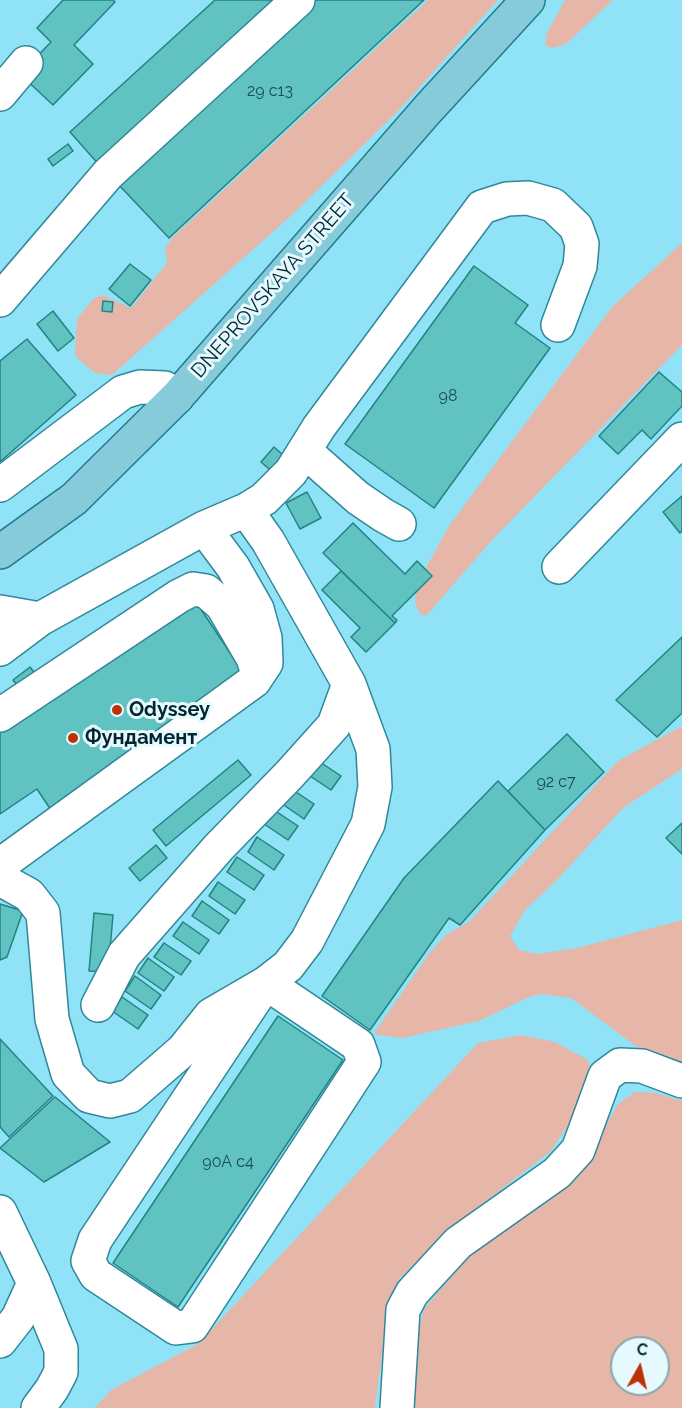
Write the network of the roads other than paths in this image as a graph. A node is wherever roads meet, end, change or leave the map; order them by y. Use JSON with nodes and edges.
{"nodes":[{"id":1,"x":298,"y":0,"type":"edge"},
{"id":2,"x":528,"y":0,"type":"edge"},
{"id":3,"x":26,"y":63,"type":"dead end"},
{"id":4,"x":0,"y":94,"type":"edge"},
{"id":5,"x":0,"y":300,"type":"edge"},
{"id":6,"x":558,"y":325,"type":"dead end"},
{"id":7,"x":177,"y":397,"type":"junction"},
{"id":8,"x":682,"y":439,"type":"edge"},
{"id":9,"x":302,"y":456,"type":"junction"},
{"id":10,"x":0,"y":485,"type":"edge"},
{"id":11,"x":246,"y":510,"type":"junction"},
{"id":12,"x":399,"y":524,"type":"dead end"},
{"id":13,"x":204,"y":528,"type":"junction"},
{"id":14,"x":0,"y":552,"type":"edge"},
{"id":15,"x":559,"y":567,"type":"dead end"},
{"id":16,"x":0,"y":612,"type":"edge"},
{"id":17,"x":40,"y":619,"type":"junction"},
{"id":18,"x":0,"y":649,"type":"edge"},
{"id":19,"x":258,"y":674,"type":"junction"},
{"id":20,"x":349,"y":684,"type":"junction"},
{"id":21,"x":0,"y":715,"type":"edge"},
{"id":22,"x":0,"y":866,"type":"edge"},
{"id":23,"x":0,"y":879,"type":"edge"},
{"id":24,"x":266,"y":983,"type":"junction"},
{"id":25,"x":98,"y":1005,"type":"dead end"},
{"id":26,"x":682,"y":1081,"type":"edge"},
{"id":27,"x":0,"y":1212,"type":"edge"},
{"id":28,"x":34,"y":1283,"type":"junction"},
{"id":29,"x":0,"y":1341,"type":"edge"},
{"id":30,"x":38,"y":1408,"type":"edge"},
{"id":31,"x":397,"y":1408,"type":"edge"}],
"edges":[{"from":1,"to":5,"type":"lane"},
{"from":2,"to":7,"type":"main road","name":"DNEPROVSKAYA STREET"},
{"from":3,"to":4,"type":"lane"},
{"from":6,"to":9,"type":"lane"},
{"from":7,"to":10,"type":"lane"},
{"from":7,"to":14,"type":"main road","name":"DNEPROVSKAYA STREET"},
{"from":8,"to":15,"type":"lane"},
{"from":9,"to":11,"type":"lane"},
{"from":9,"to":12,"type":"lane"},
{"from":11,"to":13,"type":"lane"},
{"from":11,"to":20,"type":"lane"},
{"from":13,"to":17,"type":"lane"},
{"from":13,"to":19,"type":"lane"},
{"from":16,"to":17,"type":"lane"},
{"from":17,"to":18,"type":"lane"},
{"from":19,"to":21,"type":"lane"},
{"from":19,"to":22,"type":"lane"},
{"from":20,"to":24,"type":"lane"},
{"from":20,"to":25,"type":"lane"},
{"from":23,"to":24,"type":"lane"},
{"from":24,"to":24,"type":"lane"},
{"from":26,"to":31,"type":"lane"},
{"from":27,"to":28,"type":"lane"},
{"from":28,"to":29,"type":"lane"},
{"from":28,"to":30,"type":"lane"}]}
